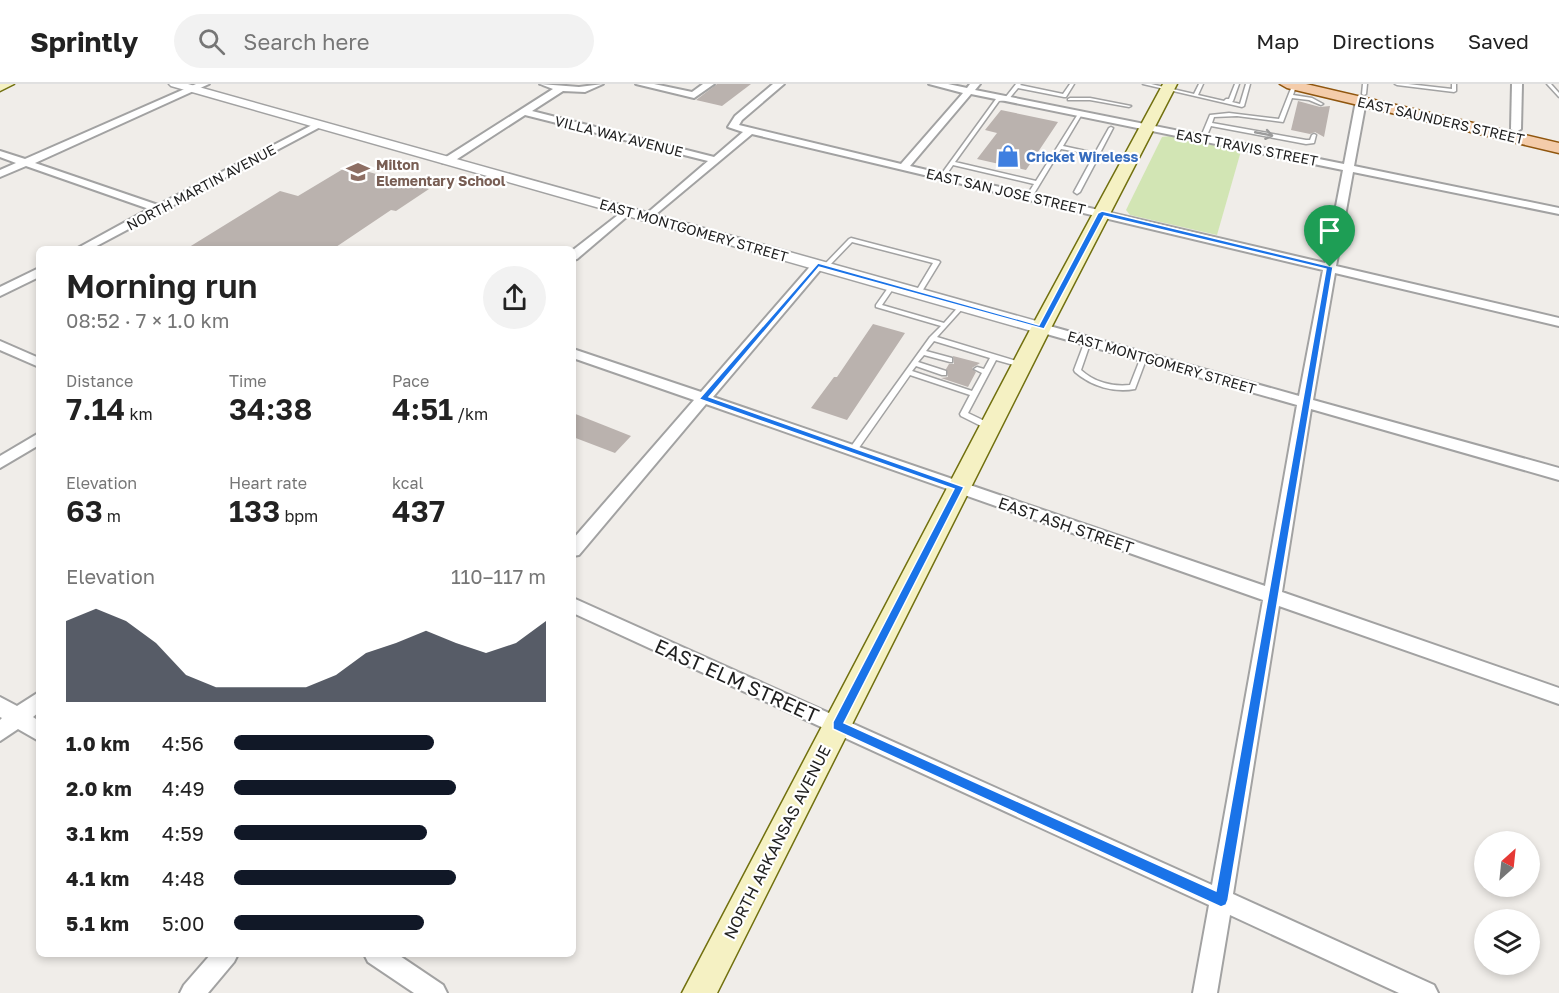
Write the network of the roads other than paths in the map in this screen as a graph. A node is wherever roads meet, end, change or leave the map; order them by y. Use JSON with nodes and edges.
{"nodes":[{"id":1,"x":7,"y":84,"type":"edge"},
{"id":2,"x":175,"y":84,"type":"edge"},
{"id":3,"x":545,"y":84,"type":"edge"},
{"id":4,"x":598,"y":84,"type":"edge"},
{"id":5,"x":641,"y":84,"type":"edge"},
{"id":6,"x":709,"y":84,"type":"edge"},
{"id":7,"x":779,"y":84,"type":"edge"},
{"id":8,"x":934,"y":84,"type":"edge"},
{"id":9,"x":1055,"y":84,"type":"edge"},
{"id":10,"x":1072,"y":84,"type":"edge"},
{"id":11,"x":1144,"y":84,"type":"edge"},
{"id":12,"x":1201,"y":84,"type":"edge"},
{"id":13,"x":1237,"y":84,"type":"edge"},
{"id":14,"x":1248,"y":84,"type":"edge"},
{"id":15,"x":1322,"y":84,"type":"edge"},
{"id":16,"x":1397,"y":84,"type":"edge"},
{"id":17,"x":1454,"y":84,"type":"edge"},
{"id":18,"x":1517,"y":84,"type":"edge"},
{"id":19,"x":1549,"y":84,"type":"edge"},
{"id":20,"x":1018,"y":85,"type":"edge"},
{"id":21,"x":1169,"y":86,"type":"edge"},
{"id":22,"x":0,"y":87,"type":"edge"},
{"id":23,"x":198,"y":87,"type":"edge"},
{"id":24,"x":972,"y":87,"type":"edge"},
{"id":25,"x":561,"y":88,"type":"junction"},
{"id":26,"x":1290,"y":88,"type":"edge"},
{"id":27,"x":1032,"y":89,"type":"junction"},
{"id":28,"x":1187,"y":93,"type":"junction"},
{"id":29,"x":1363,"y":93,"type":"edge"},
{"id":30,"x":1196,"y":94,"type":"junction"},
{"id":31,"x":1064,"y":96,"type":"junction"},
{"id":32,"x":1559,"y":96,"type":"edge"},
{"id":33,"x":1006,"y":99,"type":"junction"},
{"id":34,"x":1070,"y":99,"type":"junction"},
{"id":35,"x":1321,"y":104,"type":"dead end"},
{"id":36,"x":1129,"y":106,"type":"dead end"},
{"id":37,"x":524,"y":112,"type":"junction"},
{"id":38,"x":1076,"y":113,"type":"junction"},
{"id":39,"x":1209,"y":124,"type":"junction"},
{"id":40,"x":319,"y":125,"type":"junction"},
{"id":41,"x":1148,"y":127,"type":"junction"},
{"id":42,"x":1111,"y":128,"type":"dead end"},
{"id":43,"x":1516,"y":129,"type":"junction"},
{"id":44,"x":750,"y":131,"type":"junction"},
{"id":45,"x":1314,"y":135,"type":"dead end"},
{"id":46,"x":1203,"y":139,"type":"junction"},
{"id":47,"x":1559,"y":139,"type":"edge"},
{"id":48,"x":1060,"y":147,"type":"junction"},
{"id":49,"x":1559,"y":148,"type":"edge"},
{"id":50,"x":0,"y":154,"type":"edge"},
{"id":51,"x":1097,"y":155,"type":"junction"},
{"id":52,"x":715,"y":160,"type":"junction"},
{"id":53,"x":447,"y":161,"type":"junction"},
{"id":54,"x":1130,"y":161,"type":"junction"},
{"id":55,"x":25,"y":163,"type":"junction"},
{"id":56,"x":952,"y":163,"type":"junction"},
{"id":57,"x":903,"y":168,"type":"junction"},
{"id":58,"x":1348,"y":168,"type":"junction"},
{"id":59,"x":0,"y":174,"type":"edge"},
{"id":60,"x":942,"y":177,"type":"junction"},
{"id":61,"x":1037,"y":183,"type":"junction"},
{"id":62,"x":1077,"y":192,"type":"dead end"},
{"id":63,"x":1029,"y":197,"type":"junction"},
{"id":64,"x":159,"y":209,"type":"junction"},
{"id":65,"x":627,"y":211,"type":"junction"},
{"id":66,"x":1559,"y":211,"type":"edge"},
{"id":67,"x":1102,"y":213,"type":"junction"},
{"id":68,"x":649,"y":217,"type":"junction"},
{"id":69,"x":88,"y":246,"type":"edge"},
{"id":70,"x":576,"y":254,"type":"edge"},
{"id":71,"x":821,"y":266,"type":"junction"},
{"id":72,"x":1330,"y":267,"type":"junction"},
{"id":73,"x":36,"y":274,"type":"edge"},
{"id":74,"x":892,"y":286,"type":"junction"},
{"id":75,"x":0,"y":292,"type":"edge"},
{"id":76,"x":918,"y":293,"type":"junction"},
{"id":77,"x":963,"y":306,"type":"junction"},
{"id":78,"x":1559,"y":322,"type":"edge"},
{"id":79,"x":945,"y":325,"type":"junction"},
{"id":80,"x":1041,"y":328,"type":"junction"},
{"id":81,"x":932,"y":338,"type":"junction"},
{"id":82,"x":1088,"y":341,"type":"junction"},
{"id":83,"x":0,"y":345,"type":"edge"},
{"id":84,"x":922,"y":352,"type":"junction"},
{"id":85,"x":576,"y":354,"type":"edge"},
{"id":86,"x":994,"y":356,"type":"junction"},
{"id":87,"x":1144,"y":357,"type":"junction"},
{"id":88,"x":951,"y":360,"type":"dead end"},
{"id":89,"x":36,"y":362,"type":"edge"},
{"id":90,"x":914,"y":363,"type":"junction"},
{"id":91,"x":1022,"y":365,"type":"junction"},
{"id":92,"x":977,"y":369,"type":"dead end"},
{"id":93,"x":908,"y":372,"type":"junction"},
{"id":94,"x":986,"y":372,"type":"junction"},
{"id":95,"x":944,"y":373,"type":"dead end"},
{"id":96,"x":971,"y":382,"type":"dead end"},
{"id":97,"x":979,"y":384,"type":"junction"},
{"id":98,"x":974,"y":394,"type":"junction"},
{"id":99,"x":704,"y":399,"type":"junction"},
{"id":100,"x":1305,"y":402,"type":"junction"},
{"id":101,"x":990,"y":427,"type":"junction"},
{"id":102,"x":36,"y":440,"type":"edge"},
{"id":103,"x":853,"y":450,"type":"junction"},
{"id":104,"x":0,"y":463,"type":"edge"},
{"id":105,"x":1559,"y":474,"type":"edge"},
{"id":106,"x":959,"y":487,"type":"junction"},
{"id":107,"x":576,"y":547,"type":"edge"},
{"id":108,"x":1273,"y":597,"type":"junction"},
{"id":109,"x":576,"y":606,"type":"edge"},
{"id":110,"x":1559,"y":696,"type":"edge"},
{"id":111,"x":36,"y":702,"type":"edge"},
{"id":112,"x":0,"y":706,"type":"edge"},
{"id":113,"x":17,"y":718,"type":"junction"},
{"id":114,"x":837,"y":725,"type":"junction"},
{"id":115,"x":36,"y":730,"type":"edge"},
{"id":116,"x":0,"y":732,"type":"edge"},
{"id":117,"x":1221,"y":900,"type":"junction"},
{"id":118,"x":223,"y":957,"type":"edge"},
{"id":119,"x":381,"y":957,"type":"edge"},
{"id":120,"x":192,"y":993,"type":"edge"},
{"id":121,"x":435,"y":993,"type":"edge"},
{"id":122,"x":699,"y":993,"type":"edge"},
{"id":123,"x":1205,"y":993,"type":"edge"},
{"id":124,"x":1426,"y":993,"type":"edge"}],
"edges":[{"from":1,"to":22,"type":"main road"},
{"from":2,"to":23,"type":"street","name":"EAST MONTGOMERY STREET"},
{"from":3,"to":25,"type":"street"},
{"from":4,"to":25,"type":"street"},
{"from":5,"to":6,"type":"street"},
{"from":7,"to":44,"type":"street","name":"EAST SAN JOSE STREET"},
{"from":8,"to":24,"type":"street","name":"EAST TRAVIS STREET"},
{"from":9,"to":27,"type":"lane"},
{"from":10,"to":31,"type":"lane"},
{"from":11,"to":21,"type":"lane"},
{"from":12,"to":30,"type":"lane"},
{"from":13,"to":30,"type":"lane"},
{"from":14,"to":28,"type":"lane"},
{"from":15,"to":29,"type":"main road","name":"EAST SAUNDERS STREET"},
{"from":16,"to":17,"type":"lane"},
{"from":18,"to":43,"type":"street"},
{"from":19,"to":32,"type":"lane"},
{"from":20,"to":27,"type":"lane"},
{"from":20,"to":33,"type":"lane"},
{"from":21,"to":28,"type":"lane"},
{"from":21,"to":41,"type":"main road","name":"NORTH ARKANSAS AVENUE"},
{"from":23,"to":40,"type":"street","name":"EAST MONTGOMERY STREET"},
{"from":23,"to":55,"type":"street"},
{"from":24,"to":33,"type":"street","name":"EAST TRAVIS STREET"},
{"from":24,"to":57,"type":"street"},
{"from":25,"to":37,"type":"street"},
{"from":26,"to":29,"type":"main road","name":"EAST SAUNDERS STREET"},
{"from":26,"to":35,"type":"lane"},
{"from":26,"to":39,"type":"lane"},
{"from":27,"to":31,"type":"lane"},
{"from":28,"to":30,"type":"lane"},
{"from":29,"to":43,"type":"main road","name":"EAST SAUNDERS STREET"},
{"from":29,"to":49,"type":"main road","name":"EAST SAUNDERS STREET"},
{"from":29,"to":58,"type":"street"},
{"from":31,"to":34,"type":"lane"},
{"from":33,"to":38,"type":"street","name":"EAST TRAVIS STREET"},
{"from":33,"to":56,"type":"lane"},
{"from":34,"to":36,"type":"lane"},
{"from":34,"to":38,"type":"lane"},
{"from":37,"to":52,"type":"street","name":"VILLA WAY AVENUE"},
{"from":37,"to":53,"type":"street"},
{"from":38,"to":41,"type":"street","name":"EAST TRAVIS STREET"},
{"from":38,"to":48,"type":"lane"},
{"from":39,"to":45,"type":"lane","one_way":true},
{"from":39,"to":46,"type":"lane"},
{"from":40,"to":53,"type":"street","name":"EAST MONTGOMERY STREET"},
{"from":40,"to":64,"type":"street","name":"NORTH MARTIN AVENUE"},
{"from":41,"to":46,"type":"street","name":"EAST TRAVIS STREET"},
{"from":41,"to":54,"type":"main road","name":"NORTH ARKANSAS AVENUE"},
{"from":42,"to":51,"type":"lane"},
{"from":43,"to":47,"type":"main road","name":"EAST SAUNDERS STREET"},
{"from":44,"to":52,"type":"street"},
{"from":44,"to":57,"type":"street","name":"EAST SAN JOSE STREET"},
{"from":46,"to":58,"type":"street","name":"EAST TRAVIS STREET"},
{"from":48,"to":51,"type":"lane"},
{"from":48,"to":61,"type":"lane"},
{"from":50,"to":55,"type":"street"},
{"from":51,"to":54,"type":"lane"},
{"from":51,"to":62,"type":"lane"},
{"from":52,"to":68,"type":"street"},
{"from":53,"to":65,"type":"street","name":"EAST MONTGOMERY STREET"},
{"from":54,"to":67,"type":"main road","name":"NORTH ARKANSAS AVENUE"},
{"from":55,"to":59,"type":"street"},
{"from":55,"to":64,"type":"street"},
{"from":56,"to":60,"type":"lane"},
{"from":56,"to":61,"type":"lane"},
{"from":57,"to":60,"type":"street","name":"EAST SAN JOSE STREET"},
{"from":58,"to":66,"type":"street","name":"EAST TRAVIS STREET"},
{"from":58,"to":72,"type":"street"},
{"from":60,"to":63,"type":"street","name":"EAST SAN JOSE STREET"},
{"from":61,"to":63,"type":"lane"},
{"from":63,"to":67,"type":"street","name":"EAST SAN JOSE STREET"},
{"from":64,"to":69,"type":"street","name":"NORTH MARTIN AVENUE"},
{"from":65,"to":68,"type":"street","name":"EAST MONTGOMERY STREET"},
{"from":65,"to":70,"type":"street"},
{"from":67,"to":72,"type":"street","name":"EAST SAN JOSE STREET"},
{"from":67,"to":80,"type":"main road","name":"NORTH ARKANSAS AVENUE"},
{"from":68,"to":71,"type":"street","name":"EAST MONTGOMERY STREET"},
{"from":71,"to":74,"type":"street","name":"EAST MONTGOMERY STREET"},
{"from":71,"to":76,"type":"lane"},
{"from":71,"to":99,"type":"street"},
{"from":72,"to":78,"type":"street","name":"EAST SAN JOSE STREET"},
{"from":72,"to":100,"type":"street"},
{"from":73,"to":75,"type":"street"},
{"from":74,"to":76,"type":"street","name":"EAST MONTGOMERY STREET"},
{"from":74,"to":79,"type":"lane"},
{"from":76,"to":77,"type":"street","name":"EAST MONTGOMERY STREET"},
{"from":77,"to":79,"type":"lane"},
{"from":77,"to":80,"type":"street","name":"EAST MONTGOMERY STREET"},
{"from":79,"to":81,"type":"lane"},
{"from":80,"to":82,"type":"street","name":"EAST MONTGOMERY STREET"},
{"from":80,"to":91,"type":"main road","name":"NORTH ARKANSAS AVENUE"},
{"from":81,"to":84,"type":"lane"},
{"from":81,"to":86,"type":"lane"},
{"from":82,"to":87,"type":"street","name":"EAST MONTGOMERY STREET"},
{"from":82,"to":87,"type":"lane"},
{"from":83,"to":89,"type":"street"},
{"from":84,"to":88,"type":"lane"},
{"from":84,"to":90,"type":"lane"},
{"from":85,"to":99,"type":"street","name":"EAST ASH STREET"},
{"from":86,"to":91,"type":"lane"},
{"from":86,"to":94,"type":"lane"},
{"from":87,"to":100,"type":"street","name":"EAST MONTGOMERY STREET"},
{"from":90,"to":93,"type":"lane"},
{"from":90,"to":95,"type":"lane"},
{"from":91,"to":101,"type":"main road","name":"NORTH ARKANSAS AVENUE"},
{"from":92,"to":94,"type":"lane"},
{"from":93,"to":98,"type":"lane"},
{"from":93,"to":103,"type":"lane"},
{"from":94,"to":97,"type":"lane"},
{"from":96,"to":97,"type":"lane"},
{"from":97,"to":98,"type":"lane"},
{"from":98,"to":101,"type":"lane"},
{"from":99,"to":103,"type":"street","name":"EAST ASH STREET"},
{"from":99,"to":107,"type":"street"},
{"from":100,"to":105,"type":"street","name":"EAST MONTGOMERY STREET"},
{"from":100,"to":108,"type":"street"},
{"from":101,"to":106,"type":"main road","name":"NORTH ARKANSAS AVENUE"},
{"from":102,"to":104,"type":"street"},
{"from":103,"to":106,"type":"street","name":"EAST ASH STREET"},
{"from":106,"to":108,"type":"street","name":"EAST ASH STREET"},
{"from":106,"to":114,"type":"main road","name":"NORTH ARKANSAS AVENUE"},
{"from":108,"to":110,"type":"street","name":"EAST ASH STREET"},
{"from":108,"to":117,"type":"street"},
{"from":109,"to":114,"type":"street","name":"EAST ELM STREET"},
{"from":111,"to":113,"type":"street"},
{"from":112,"to":113,"type":"street"},
{"from":113,"to":115,"type":"street"},
{"from":113,"to":116,"type":"street"},
{"from":114,"to":117,"type":"street","name":"EAST ELM STREET"},
{"from":114,"to":122,"type":"main road","name":"NORTH ARKANSAS AVENUE"},
{"from":117,"to":123,"type":"street"},
{"from":117,"to":124,"type":"street","name":"EAST ELM STREET"},
{"from":118,"to":120,"type":"street"},
{"from":119,"to":121,"type":"street"}]}
